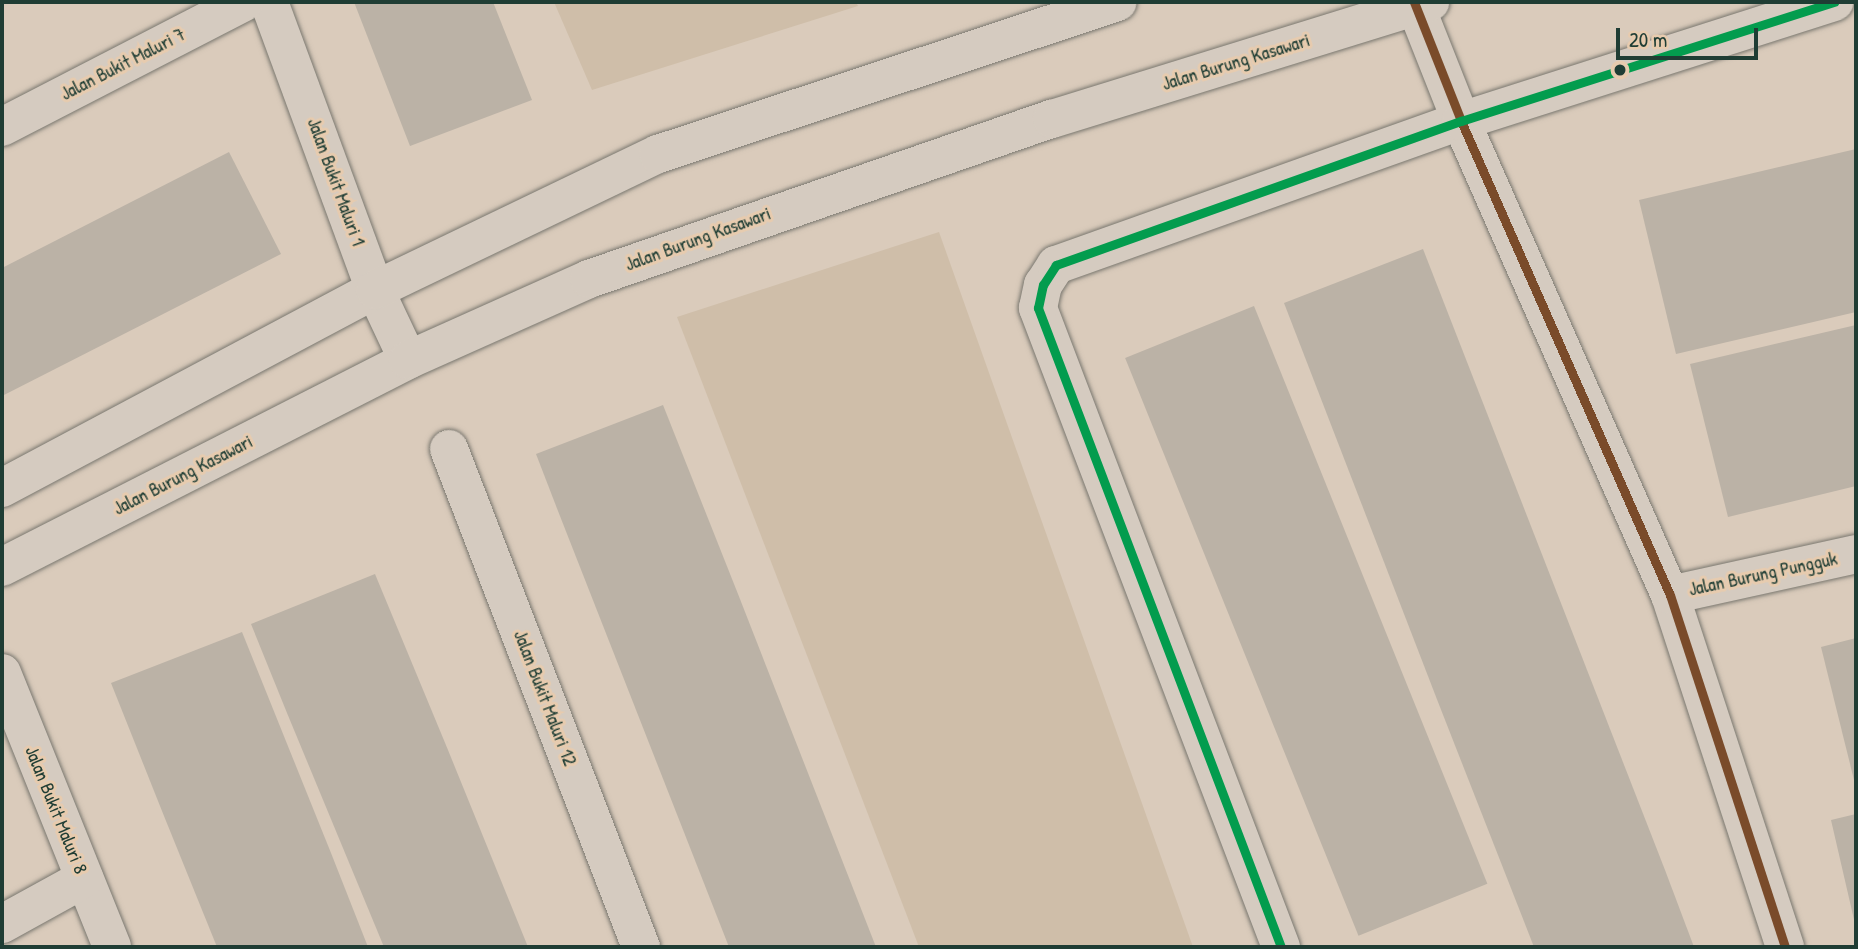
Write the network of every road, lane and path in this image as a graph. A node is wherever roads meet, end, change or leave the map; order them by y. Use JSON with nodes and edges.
{"nodes":[{"id":1,"x":244,"y":2,"type":"edge"},
{"id":2,"x":269,"y":2,"type":"edge"},
{"id":3,"x":1117,"y":2,"type":"edge"},
{"id":4,"x":1834,"y":2,"type":"edge"},
{"id":5,"x":1420,"y":3,"type":"edge"},
{"id":6,"x":1461,"y":121,"type":"junction"},
{"id":7,"x":2,"y":127,"type":"edge"},
{"id":8,"x":375,"y":290,"type":"junction"},
{"id":9,"x":408,"y":360,"type":"junction"},
{"id":10,"x":449,"y":449,"type":"dead end"},
{"id":11,"x":2,"y":488,"type":"edge"},
{"id":12,"x":1856,"y":554,"type":"edge"},
{"id":13,"x":2,"y":567,"type":"edge"},
{"id":14,"x":1670,"y":595,"type":"junction"},
{"id":15,"x":2,"y":673,"type":"edge"},
{"id":16,"x":84,"y":878,"type":"junction"},
{"id":17,"x":2,"y":924,"type":"edge"},
{"id":18,"x":112,"y":947,"type":"edge"},
{"id":19,"x":641,"y":947,"type":"edge"},
{"id":20,"x":1281,"y":947,"type":"edge"},
{"id":21,"x":1785,"y":947,"type":"edge"}],
"edges":[{"from":1,"to":7,"type":"street","name":"Jalan Bukit Maluri 7"},
{"from":2,"to":8,"type":"street","name":"Jalan Bukit Maluri 1"},
{"from":3,"to":8,"type":"street"},
{"from":4,"to":6,"type":"street"},
{"from":5,"to":6,"type":"street"},
{"from":5,"to":9,"type":"street","name":"Jalan Burung Kasawari"},
{"from":6,"to":14,"type":"street"},
{"from":6,"to":20,"type":"street"},
{"from":8,"to":9,"type":"street","name":"Jalan Bukit Maluri 1"},
{"from":8,"to":11,"type":"street"},
{"from":9,"to":13,"type":"street","name":"Jalan Burung Kasawari"},
{"from":10,"to":19,"type":"street","name":"Jalan Bukit Maluri 12"},
{"from":12,"to":14,"type":"street","name":"Jalan Burung Pungguk"},
{"from":14,"to":21,"type":"street"},
{"from":15,"to":16,"type":"street","name":"Jalan Bukit Maluri 8"},
{"from":16,"to":17,"type":"street"},
{"from":16,"to":18,"type":"street","name":"Jalan Bukit Maluri 8"}]}
